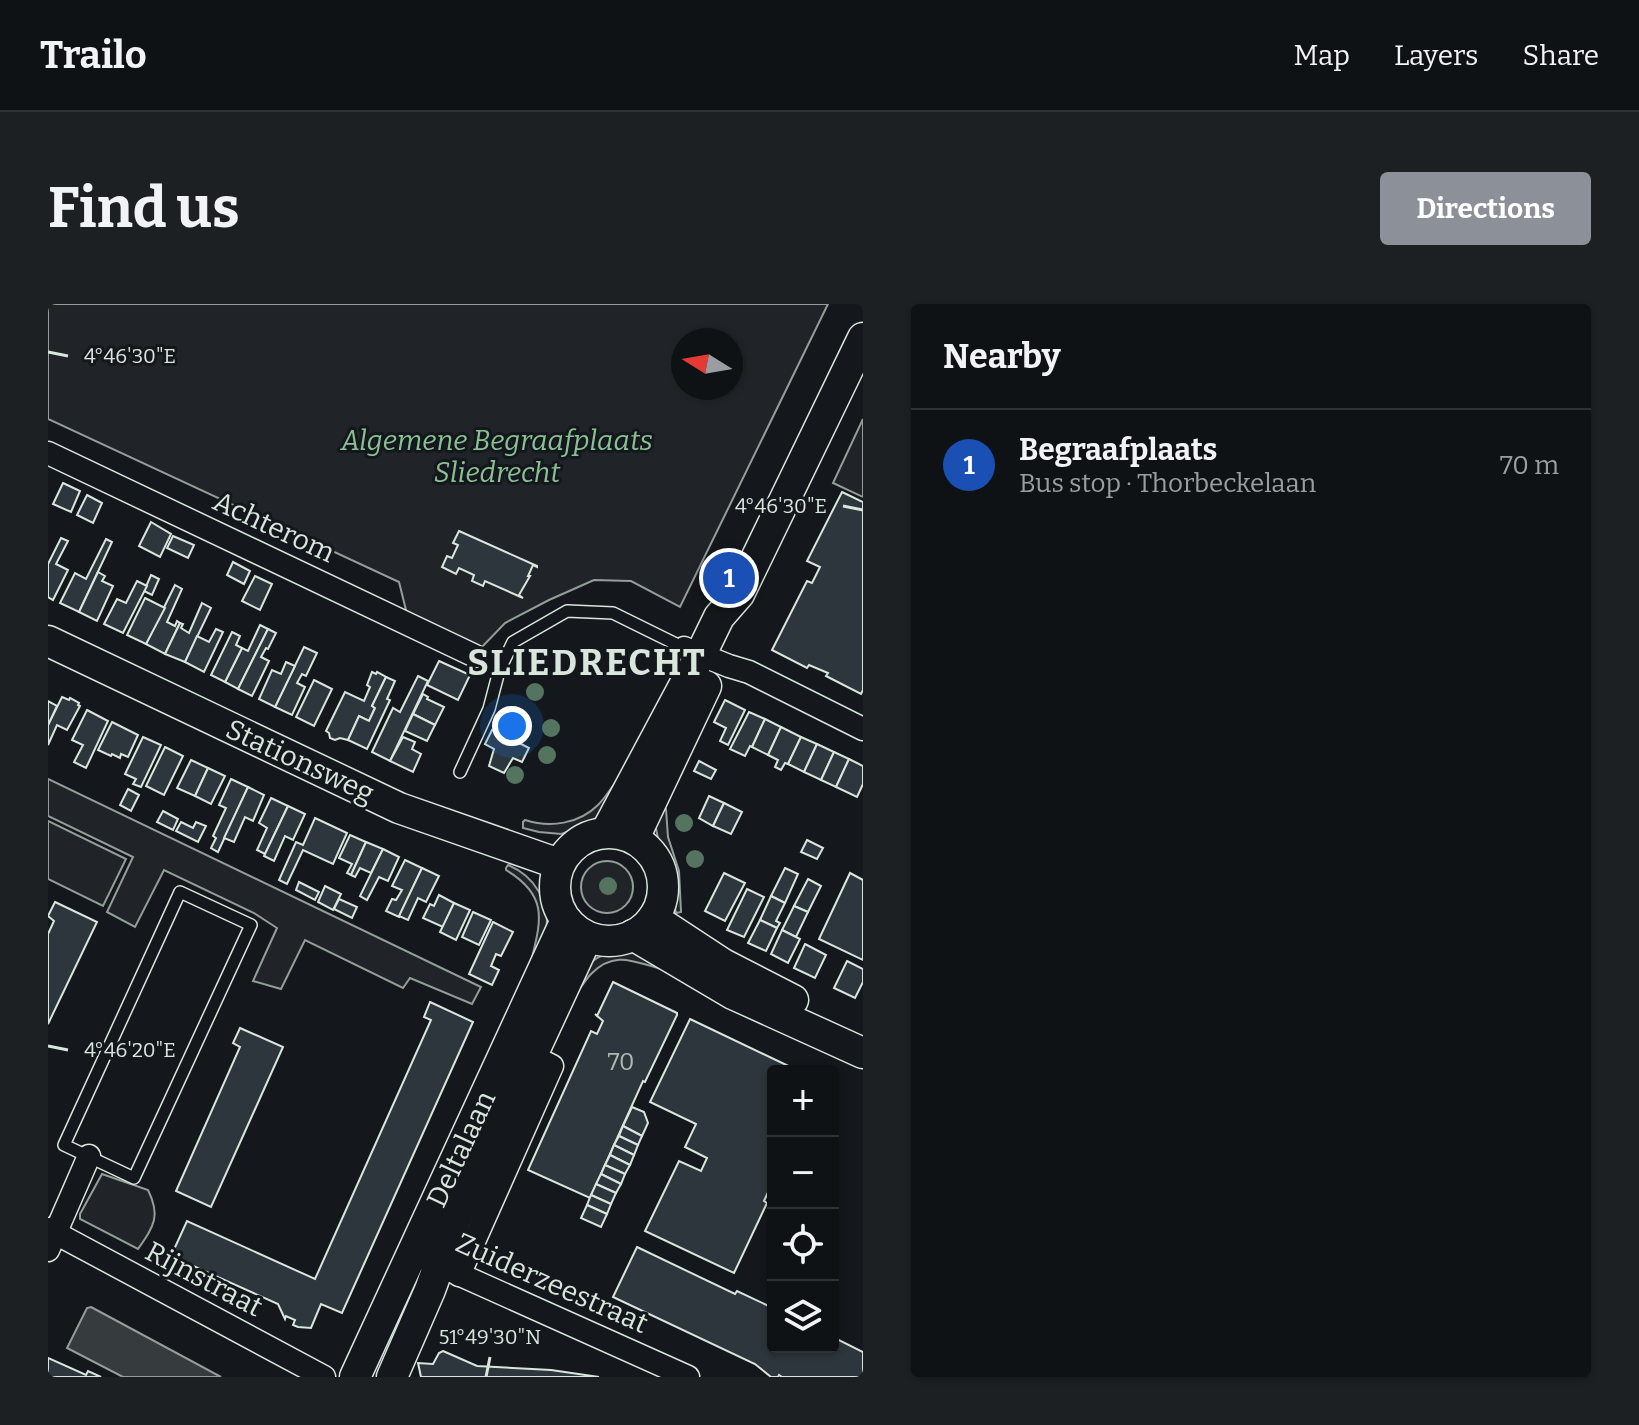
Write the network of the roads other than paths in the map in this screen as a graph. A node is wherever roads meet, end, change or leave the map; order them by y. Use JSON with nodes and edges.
{"nodes":[{"id":1,"x":863,"y":338,"type":"edge"},
{"id":2,"x":48,"y":453,"type":"edge"},
{"id":3,"x":48,"y":641,"type":"edge"},
{"id":4,"x":701,"y":654,"type":"junction"},
{"id":5,"x":475,"y":656,"type":"dead end"},
{"id":6,"x":863,"y":729,"type":"edge"},
{"id":7,"x":460,"y":772,"type":"dead end"},
{"id":8,"x":620,"y":835,"type":"junction"},
{"id":9,"x":559,"y":864,"type":"junction"},
{"id":10,"x":643,"y":926,"type":"junction"},
{"id":11,"x":576,"y":928,"type":"junction"},
{"id":12,"x":863,"y":1034,"type":"edge"},
{"id":13,"x":863,"y":1053,"type":"edge"},
{"id":14,"x":89,"y":1156,"type":"junction"},
{"id":15,"x":51,"y":1238,"type":"edge"},
{"id":16,"x":437,"y":1265,"type":"junction"},
{"id":17,"x":324,"y":1377,"type":"edge"},
{"id":18,"x":355,"y":1377,"type":"edge"},
{"id":19,"x":392,"y":1377,"type":"edge"},
{"id":20,"x":688,"y":1377,"type":"edge"}],
"edges":[{"from":1,"to":4,"type":"street"},
{"from":2,"to":5,"type":"street","name":"Achterom"},
{"from":3,"to":9,"type":"street","name":"Stationsweg"},
{"from":4,"to":6,"type":"street"},
{"from":4,"to":7,"type":"lane"},
{"from":4,"to":8,"type":"street"},
{"from":8,"to":9,"type":"street"},
{"from":8,"to":10,"type":"street"},
{"from":9,"to":11,"type":"street"},
{"from":10,"to":11,"type":"street"},
{"from":10,"to":12,"type":"street"},
{"from":10,"to":13,"type":"street"},
{"from":11,"to":16,"type":"street","name":"Deltalaan"},
{"from":11,"to":16,"type":"street","name":"Deltalaan"},
{"from":14,"to":14,"type":"lane"},
{"from":14,"to":15,"type":"street","name":"Rijnstraat"},
{"from":15,"to":17,"type":"street","name":"Rijnstraat"},
{"from":16,"to":18,"type":"street","name":"Deltalaan"},
{"from":16,"to":19,"type":"street","name":"Deltalaan"},
{"from":16,"to":20,"type":"street","name":"Zuiderzeestraat"}]}
